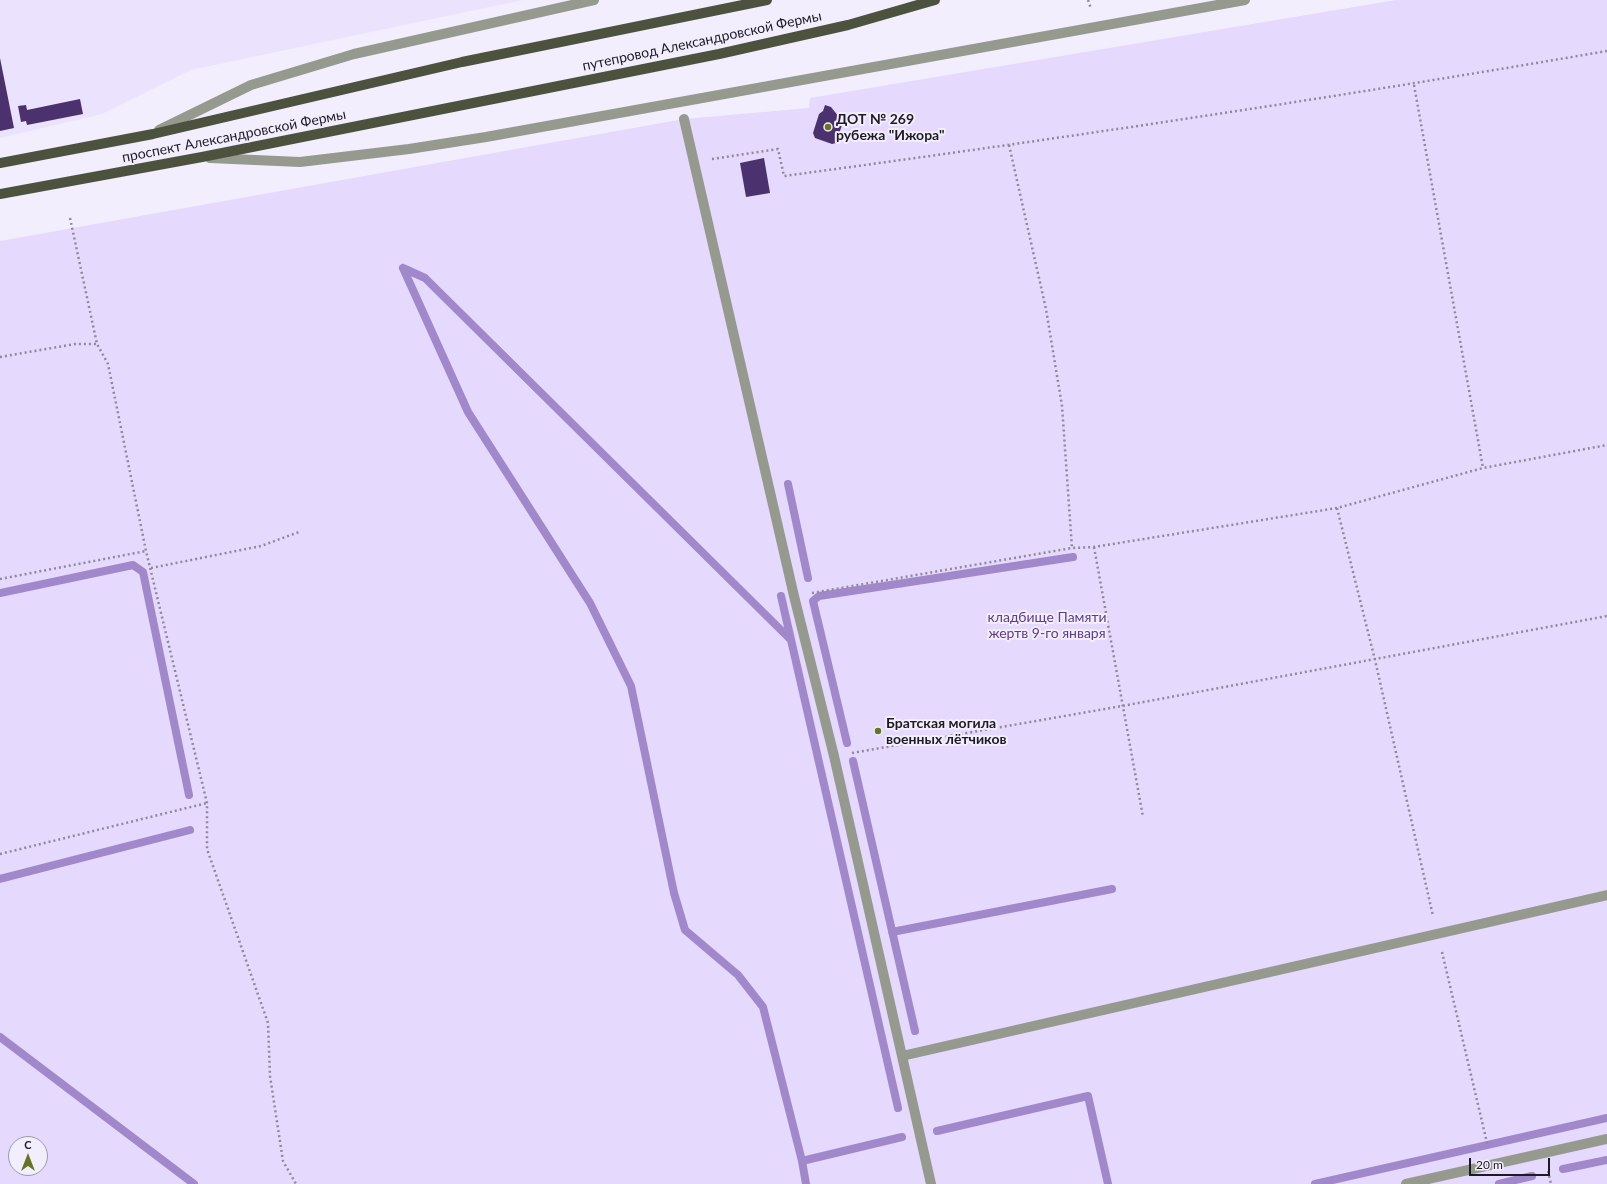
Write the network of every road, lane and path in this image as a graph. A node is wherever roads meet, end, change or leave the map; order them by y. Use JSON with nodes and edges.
{"nodes":[{"id":1,"x":594,"y":0,"type":"edge"},
{"id":2,"x":767,"y":0,"type":"edge"},
{"id":3,"x":935,"y":0,"type":"edge"},
{"id":4,"x":1241,"y":0,"type":"edge"},
{"id":5,"x":1607,"y":51,"type":"edge"},
{"id":6,"x":462,"y":62,"type":"joint"},
{"id":7,"x":1414,"y":84,"type":"junction"},
{"id":8,"x":473,"y":103,"type":"joint"},
{"id":9,"x":684,"y":119,"type":"dead end"},
{"id":10,"x":153,"y":134,"type":"junction"},
{"id":11,"x":1009,"y":145,"type":"junction"},
{"id":12,"x":202,"y":157,"type":"junction"},
{"id":13,"x":694,"y":162,"type":"junction"},
{"id":14,"x":0,"y":163,"type":"edge"},
{"id":15,"x":0,"y":194,"type":"edge"},
{"id":16,"x":70,"y":218,"type":"dead end"},
{"id":17,"x":97,"y":344,"type":"junction"},
{"id":18,"x":0,"y":357,"type":"edge"},
{"id":19,"x":1607,"y":445,"type":"edge"},
{"id":20,"x":1483,"y":468,"type":"junction"},
{"id":21,"x":1337,"y":508,"type":"junction"},
{"id":22,"x":299,"y":532,"type":"dead end"},
{"id":23,"x":1094,"y":547,"type":"junction"},
{"id":24,"x":1072,"y":548,"type":"junction"},
{"id":25,"x":146,"y":551,"type":"junction"},
{"id":26,"x":151,"y":568,"type":"junction"},
{"id":27,"x":0,"y":579,"type":"edge"},
{"id":28,"x":794,"y":596,"type":"junction"},
{"id":29,"x":1607,"y":616,"type":"edge"},
{"id":30,"x":1375,"y":660,"type":"junction"},
{"id":31,"x":1122,"y":706,"type":"junction"},
{"id":32,"x":834,"y":756,"type":"junction"},
{"id":33,"x":207,"y":803,"type":"junction"},
{"id":34,"x":1143,"y":817,"type":"dead end"},
{"id":35,"x":0,"y":854,"type":"edge"},
{"id":36,"x":1607,"y":895,"type":"edge"},
{"id":37,"x":1437,"y":934,"type":"junction"},
{"id":38,"x":902,"y":1056,"type":"junction"},
{"id":39,"x":1607,"y":1139,"type":"edge"},
{"id":40,"x":1490,"y":1154,"type":"dead end"},
{"id":41,"x":296,"y":1184,"type":"edge"},
{"id":42,"x":931,"y":1184,"type":"edge"},
{"id":43,"x":1406,"y":1184,"type":"edge"}],
"edges":[{"from":1,"to":10,"type":"street"},
{"from":2,"to":6,"type":"main road","name":"путепровод Александровской Фермы"},
{"from":3,"to":8,"type":"main road","name":"путепровод Александровской Фермы"},
{"from":4,"to":12,"type":"street"},
{"from":5,"to":7,"type":"path"},
{"from":6,"to":10,"type":"main road","name":"проспект Александровской Фермы"},
{"from":7,"to":11,"type":"path"},
{"from":7,"to":20,"type":"path"},
{"from":8,"to":12,"type":"main road","name":"проспект Александровской Фермы"},
{"from":9,"to":13,"type":"street"},
{"from":10,"to":14,"type":"main road","name":"проспект Александровской Фермы"},
{"from":11,"to":13,"type":"path"},
{"from":11,"to":24,"type":"path"},
{"from":12,"to":15,"type":"main road","name":"проспект Александровской Фермы"},
{"from":13,"to":28,"type":"street"},
{"from":16,"to":17,"type":"path"},
{"from":17,"to":18,"type":"path"},
{"from":17,"to":25,"type":"path"},
{"from":19,"to":20,"type":"path"},
{"from":20,"to":21,"type":"path"},
{"from":21,"to":23,"type":"path"},
{"from":21,"to":30,"type":"path"},
{"from":22,"to":26,"type":"path"},
{"from":23,"to":24,"type":"path"},
{"from":23,"to":31,"type":"path"},
{"from":24,"to":28,"type":"path"},
{"from":25,"to":26,"type":"path"},
{"from":25,"to":27,"type":"path"},
{"from":26,"to":33,"type":"path"},
{"from":28,"to":32,"type":"street"},
{"from":29,"to":30,"type":"path"},
{"from":30,"to":31,"type":"path"},
{"from":30,"to":37,"type":"path"},
{"from":31,"to":32,"type":"path"},
{"from":31,"to":34,"type":"path"},
{"from":32,"to":38,"type":"street"},
{"from":33,"to":35,"type":"path"},
{"from":33,"to":41,"type":"path"},
{"from":36,"to":37,"type":"street"},
{"from":37,"to":38,"type":"street"},
{"from":37,"to":40,"type":"path"},
{"from":38,"to":42,"type":"street"},
{"from":39,"to":43,"type":"street"}]}
